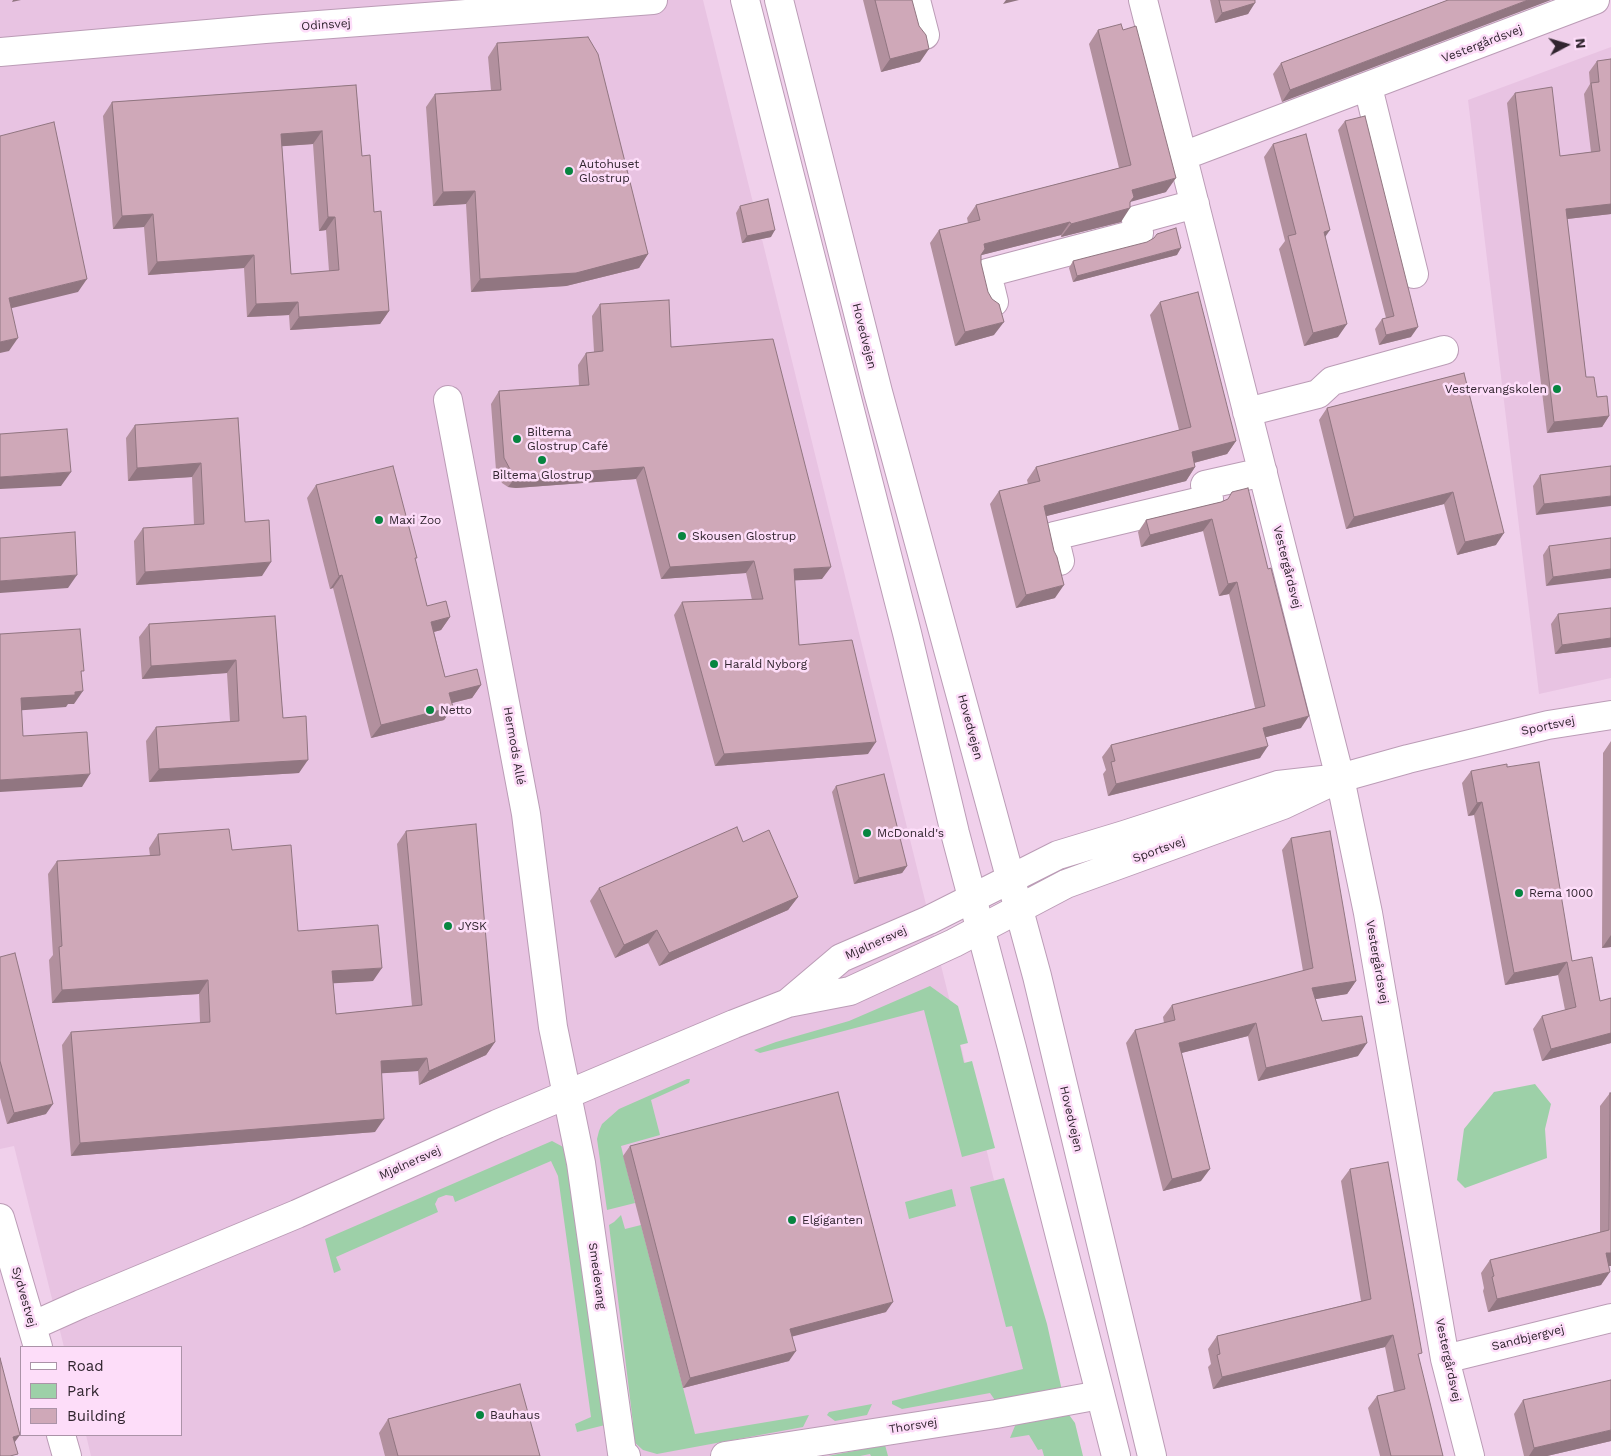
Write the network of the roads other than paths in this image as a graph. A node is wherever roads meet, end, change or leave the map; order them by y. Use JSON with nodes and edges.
{"nodes":[{"id":1,"x":653,"y":0,"type":"edge"},
{"id":2,"x":745,"y":0,"type":"edge"},
{"id":3,"x":779,"y":0,"type":"edge"},
{"id":4,"x":916,"y":0,"type":"edge"},
{"id":5,"x":1143,"y":0,"type":"edge"},
{"id":6,"x":1595,"y":0,"type":"edge"},
{"id":7,"x":925,"y":35,"type":"edge"},
{"id":8,"x":0,"y":52,"type":"edge"},
{"id":9,"x":1368,"y":88,"type":"junction"},
{"id":10,"x":1183,"y":156,"type":"junction"},
{"id":11,"x":1195,"y":204,"type":"junction"},
{"id":12,"x":1414,"y":274,"type":"dead end"},
{"id":13,"x":994,"y":302,"type":"edge"},
{"id":14,"x":1444,"y":350,"type":"dead end"},
{"id":15,"x":448,"y":400,"type":"dead end"},
{"id":16,"x":1247,"y":412,"type":"junction"},
{"id":17,"x":1263,"y":472,"type":"junction"},
{"id":18,"x":1060,"y":561,"type":"edge"},
{"id":19,"x":1611,"y":715,"type":"edge"},
{"id":20,"x":1340,"y":778,"type":"junction"},
{"id":21,"x":1011,"y":879,"type":"junction"},
{"id":22,"x":973,"y":898,"type":"junction"},
{"id":23,"x":1019,"y":909,"type":"junction"},
{"id":24,"x":981,"y":928,"type":"junction"},
{"id":25,"x":788,"y":1003,"type":"junction"},
{"id":26,"x":566,"y":1095,"type":"junction"},
{"id":27,"x":0,"y":1218,"type":"edge"},
{"id":28,"x":1611,"y":1318,"type":"edge"},
{"id":29,"x":35,"y":1337,"type":"edge"},
{"id":30,"x":1446,"y":1359,"type":"junction"},
{"id":31,"x":1100,"y":1395,"type":"junction"},
{"id":32,"x":62,"y":1436,"type":"edge"},
{"id":33,"x":67,"y":1456,"type":"edge"},
{"id":34,"x":626,"y":1456,"type":"edge"},
{"id":35,"x":725,"y":1456,"type":"edge"},
{"id":36,"x":1116,"y":1456,"type":"edge"},
{"id":37,"x":1152,"y":1456,"type":"edge"},
{"id":38,"x":1470,"y":1456,"type":"edge"}],
"edges":[{"from":1,"to":8,"type":"street","name":"Odinsvej"},
{"from":2,"to":22,"type":"street"},
{"from":3,"to":21,"type":"street","name":"Hovedvejen"},
{"from":4,"to":7,"type":"street"},
{"from":5,"to":10,"type":"street","name":"Vestergårdsvej"},
{"from":6,"to":9,"type":"street","name":"Vestergårdsvej"},
{"from":9,"to":10,"type":"street","name":"Vestergårdsvej"},
{"from":9,"to":12,"type":"street"},
{"from":10,"to":11,"type":"street","name":"Vestergårdsvej"},
{"from":11,"to":13,"type":"street"},
{"from":11,"to":16,"type":"street","name":"Vestergårdsvej"},
{"from":14,"to":16,"type":"street"},
{"from":15,"to":26,"type":"street","name":"Hermods Allé"},
{"from":16,"to":17,"type":"street","name":"Vestergårdsvej"},
{"from":17,"to":18,"type":"street"},
{"from":17,"to":20,"type":"street","name":"Vestergårdsvej"},
{"from":19,"to":20,"type":"street","name":"Sportsvej"},
{"from":20,"to":21,"type":"street","name":"Sportsvej"},
{"from":20,"to":23,"type":"street","name":"Sportsvej"},
{"from":20,"to":30,"type":"street","name":"Vestergårdsvej"},
{"from":21,"to":22,"type":"street","name":"Sportsvej"},
{"from":21,"to":23,"type":"street","name":"Hovedvejen"},
{"from":22,"to":24,"type":"street"},
{"from":22,"to":25,"type":"street","name":"Mjølnersvej"},
{"from":23,"to":24,"type":"street","name":"Sportsvej"},
{"from":23,"to":37,"type":"street","name":"Hovedvejen"},
{"from":24,"to":25,"type":"street","name":"Mjølnersvej"},
{"from":24,"to":31,"type":"street"},
{"from":25,"to":26,"type":"street","name":"Mjølnersvej"},
{"from":26,"to":29,"type":"street","name":"Mjølnersvej"},
{"from":26,"to":34,"type":"street","name":"Smedevang"},
{"from":27,"to":29,"type":"street","name":"Sydvestvej"},
{"from":28,"to":30,"type":"street","name":"Sandbjergvej"},
{"from":30,"to":38,"type":"street","name":"Vestergårdsvej"},
{"from":31,"to":35,"type":"street","name":"Thorsvej"},
{"from":31,"to":36,"type":"street"},
{"from":32,"to":33,"type":"street"}]}
